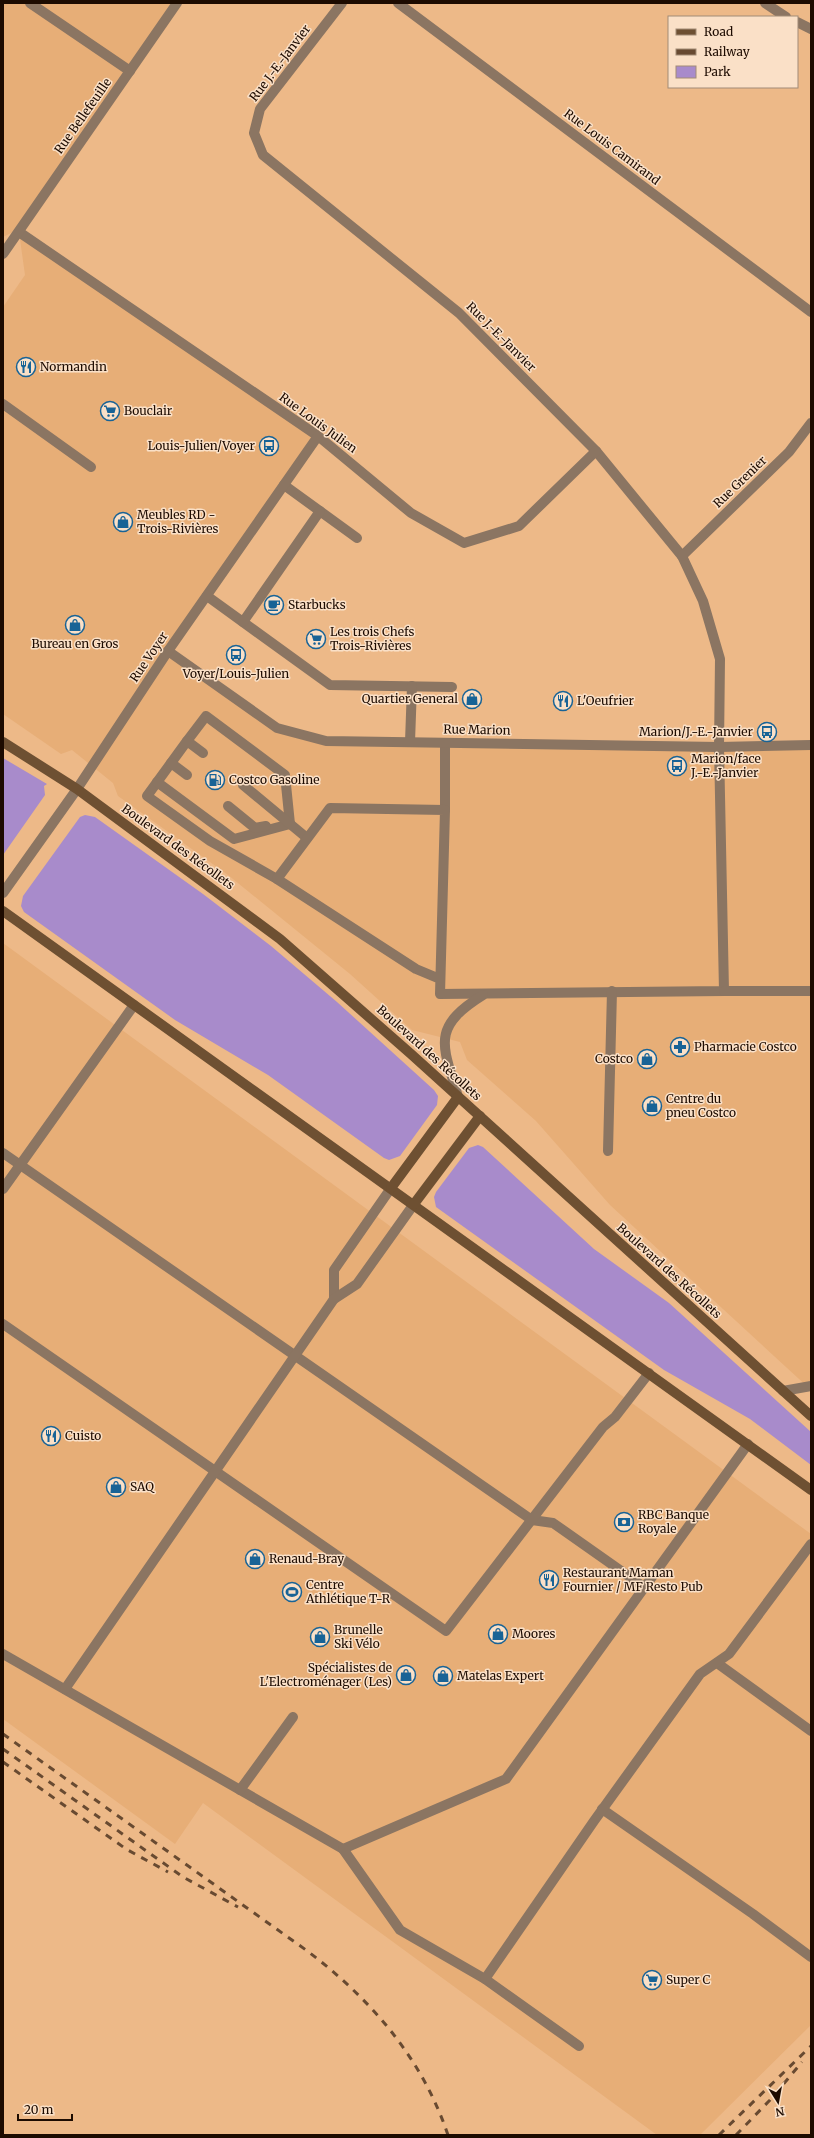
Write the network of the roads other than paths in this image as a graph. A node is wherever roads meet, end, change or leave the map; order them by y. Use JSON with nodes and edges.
{"nodes":[{"id":1,"x":30,"y":3,"type":"edge"},
{"id":2,"x":177,"y":3,"type":"edge"},
{"id":3,"x":342,"y":3,"type":"edge"},
{"id":4,"x":398,"y":3,"type":"edge"},
{"id":5,"x":765,"y":3,"type":"edge"},
{"id":6,"x":784,"y":16,"type":"edge"},
{"id":7,"x":798,"y":22,"type":"edge"},
{"id":8,"x":811,"y":29,"type":"edge"},
{"id":9,"x":130,"y":71,"type":"junction"},
{"id":10,"x":19,"y":232,"type":"junction"},
{"id":11,"x":7,"y":247,"type":"edge"},
{"id":12,"x":3,"y":254,"type":"edge"},
{"id":13,"x":811,"y":312,"type":"edge"},
{"id":14,"x":3,"y":404,"type":"edge"},
{"id":15,"x":811,"y":423,"type":"edge"},
{"id":16,"x":318,"y":436,"type":"junction"},
{"id":17,"x":596,"y":451,"type":"junction"},
{"id":18,"x":91,"y":467,"type":"dead end"},
{"id":19,"x":284,"y":485,"type":"junction"},
{"id":20,"x":320,"y":511,"type":"junction"},
{"id":21,"x":357,"y":538,"type":"dead end"},
{"id":22,"x":682,"y":556,"type":"junction"},
{"id":23,"x":207,"y":596,"type":"junction"},
{"id":24,"x":243,"y":622,"type":"junction"},
{"id":25,"x":168,"y":651,"type":"junction"},
{"id":26,"x":412,"y":686,"type":"junction"},
{"id":27,"x":452,"y":687,"type":"dead end"},
{"id":28,"x":187,"y":741,"type":"junction"},
{"id":29,"x":3,"y":742,"type":"edge"},
{"id":30,"x":410,"y":742,"type":"junction"},
{"id":31,"x":445,"y":743,"type":"junction"},
{"id":32,"x":811,"y":745,"type":"edge"},
{"id":33,"x":719,"y":746,"type":"junction"},
{"id":34,"x":203,"y":753,"type":"dead end"},
{"id":35,"x":170,"y":763,"type":"junction"},
{"id":36,"x":187,"y":774,"type":"dead end"},
{"id":37,"x":157,"y":782,"type":"junction"},
{"id":38,"x":243,"y":785,"type":"dead end"},
{"id":39,"x":77,"y":789,"type":"junction"},
{"id":40,"x":228,"y":806,"type":"dead end"},
{"id":41,"x":446,"y":810,"type":"junction"},
{"id":42,"x":290,"y":824,"type":"junction"},
{"id":43,"x":307,"y":838,"type":"junction"},
{"id":44,"x":277,"y":879,"type":"junction"},
{"id":45,"x":3,"y":892,"type":"edge"},
{"id":46,"x":3,"y":911,"type":"edge"},
{"id":47,"x":440,"y":979,"type":"junction"},
{"id":48,"x":612,"y":991,"type":"junction"},
{"id":49,"x":724,"y":991,"type":"junction"},
{"id":50,"x":811,"y":991,"type":"edge"},
{"id":51,"x":485,"y":994,"type":"junction"},
{"id":52,"x":134,"y":1005,"type":"junction"},
{"id":53,"x":458,"y":1097,"type":"junction"},
{"id":54,"x":480,"y":1116,"type":"junction"},
{"id":55,"x":608,"y":1151,"type":"dead end"},
{"id":56,"x":3,"y":1153,"type":"edge"},
{"id":57,"x":21,"y":1166,"type":"junction"},
{"id":58,"x":391,"y":1188,"type":"junction"},
{"id":59,"x":3,"y":1189,"type":"edge"},
{"id":60,"x":414,"y":1204,"type":"junction"},
{"id":61,"x":334,"y":1299,"type":"junction"},
{"id":62,"x":3,"y":1324,"type":"edge"},
{"id":63,"x":294,"y":1355,"type":"junction"},
{"id":64,"x":649,"y":1373,"type":"junction"},
{"id":65,"x":811,"y":1386,"type":"edge"},
{"id":66,"x":783,"y":1391,"type":"junction"},
{"id":67,"x":811,"y":1416,"type":"edge"},
{"id":68,"x":748,"y":1444,"type":"junction"},
{"id":69,"x":214,"y":1470,"type":"junction"},
{"id":70,"x":811,"y":1490,"type":"edge"},
{"id":71,"x":532,"y":1520,"type":"junction"},
{"id":72,"x":811,"y":1544,"type":"edge"},
{"id":73,"x":644,"y":1587,"type":"junction"},
{"id":74,"x":3,"y":1654,"type":"edge"},
{"id":75,"x":717,"y":1662,"type":"junction"},
{"id":76,"x":65,"y":1689,"type":"junction"},
{"id":77,"x":293,"y":1717,"type":"dead end"},
{"id":78,"x":811,"y":1730,"type":"edge"},
{"id":79,"x":240,"y":1790,"type":"junction"},
{"id":80,"x":602,"y":1809,"type":"junction"},
{"id":81,"x":343,"y":1849,"type":"junction"},
{"id":82,"x":811,"y":1957,"type":"edge"},
{"id":83,"x":485,"y":1979,"type":"junction"},
{"id":84,"x":579,"y":2046,"type":"dead end"}],
"edges":[{"from":1,"to":9,"type":"street"},
{"from":2,"to":9,"type":"street","name":"Rue Bellefeuille"},
{"from":3,"to":17,"type":"street","name":"Rue J.-E.-Janvier"},
{"from":4,"to":13,"type":"street","name":"Rue Louis Camirand"},
{"from":5,"to":6,"type":"street"},
{"from":7,"to":8,"type":"street"},
{"from":9,"to":10,"type":"street","name":"Rue Bellefeuille"},
{"from":10,"to":11,"type":"street","name":"Rue Bellefeuille"},
{"from":10,"to":16,"type":"street","name":"Rue Louis Julien"},
{"from":11,"to":12,"type":"street","name":"Rue Bellefeuille"},
{"from":14,"to":18,"type":"street"},
{"from":15,"to":22,"type":"street","name":"Rue Grenier"},
{"from":16,"to":17,"type":"street","name":"Rue Louis Julien"},
{"from":16,"to":19,"type":"street","name":"Rue Voyer"},
{"from":17,"to":22,"type":"street","name":"Rue J.-E.-Janvier"},
{"from":19,"to":20,"type":"street"},
{"from":19,"to":23,"type":"street","name":"Rue Voyer"},
{"from":20,"to":21,"type":"street"},
{"from":20,"to":24,"type":"street"},
{"from":22,"to":33,"type":"street","name":"Rue J.-E.-Janvier"},
{"from":23,"to":24,"type":"street"},
{"from":23,"to":25,"type":"street","name":"Rue Voyer"},
{"from":24,"to":26,"type":"street"},
{"from":25,"to":30,"type":"street","name":"Rue Marion"},
{"from":25,"to":39,"type":"street","name":"Rue Voyer"},
{"from":26,"to":27,"type":"street"},
{"from":26,"to":30,"type":"street"},
{"from":28,"to":34,"type":"street"},
{"from":28,"to":35,"type":"street"},
{"from":28,"to":42,"type":"street"},
{"from":29,"to":39,"type":"main road","name":"Boulevard des Récollets"},
{"from":30,"to":31,"type":"street","name":"Rue Marion"},
{"from":31,"to":33,"type":"street","name":"Rue Marion"},
{"from":31,"to":41,"type":"street"},
{"from":32,"to":33,"type":"street","name":"Rue Marion"},
{"from":33,"to":49,"type":"street","name":"Rue J.-E.-Janvier"},
{"from":35,"to":36,"type":"street"},
{"from":35,"to":37,"type":"street"},
{"from":37,"to":42,"type":"street"},
{"from":37,"to":44,"type":"street"},
{"from":38,"to":42,"type":"street"},
{"from":39,"to":45,"type":"street","name":"Rue Voyer"},
{"from":39,"to":53,"type":"main road","name":"Boulevard des Récollets"},
{"from":40,"to":42,"type":"street"},
{"from":41,"to":43,"type":"street"},
{"from":41,"to":47,"type":"street"},
{"from":42,"to":43,"type":"street"},
{"from":43,"to":44,"type":"street"},
{"from":44,"to":47,"type":"street"},
{"from":46,"to":52,"type":"main road"},
{"from":47,"to":51,"type":"street"},
{"from":48,"to":49,"type":"street"},
{"from":48,"to":51,"type":"street"},
{"from":48,"to":55,"type":"street"},
{"from":49,"to":50,"type":"street"},
{"from":51,"to":53,"type":"street"},
{"from":52,"to":57,"type":"street"},
{"from":52,"to":58,"type":"main road"},
{"from":53,"to":54,"type":"main road","name":"Boulevard des Récollets"},
{"from":53,"to":58,"type":"main road"},
{"from":54,"to":60,"type":"main road"},
{"from":54,"to":66,"type":"main road","name":"Boulevard des Récollets"},
{"from":56,"to":57,"type":"street"},
{"from":57,"to":59,"type":"street"},
{"from":57,"to":63,"type":"street"},
{"from":58,"to":60,"type":"main road"},
{"from":58,"to":61,"type":"street"},
{"from":60,"to":61,"type":"street"},
{"from":60,"to":64,"type":"main road"},
{"from":61,"to":63,"type":"street"},
{"from":62,"to":69,"type":"street"},
{"from":63,"to":69,"type":"street"},
{"from":63,"to":71,"type":"street"},
{"from":64,"to":68,"type":"main road"},
{"from":64,"to":71,"type":"street"},
{"from":65,"to":66,"type":"street"},
{"from":66,"to":67,"type":"main road","name":"Boulevard des Récollets"},
{"from":68,"to":70,"type":"main road"},
{"from":68,"to":73,"type":"street"},
{"from":69,"to":71,"type":"street"},
{"from":69,"to":76,"type":"street"},
{"from":71,"to":73,"type":"street"},
{"from":72,"to":75,"type":"street"},
{"from":73,"to":81,"type":"street"},
{"from":74,"to":76,"type":"street"},
{"from":75,"to":78,"type":"street"},
{"from":75,"to":80,"type":"street"},
{"from":76,"to":79,"type":"street"},
{"from":77,"to":79,"type":"street"},
{"from":79,"to":81,"type":"street"},
{"from":80,"to":82,"type":"street"},
{"from":80,"to":83,"type":"street"},
{"from":81,"to":83,"type":"street"},
{"from":83,"to":84,"type":"street"}]}
